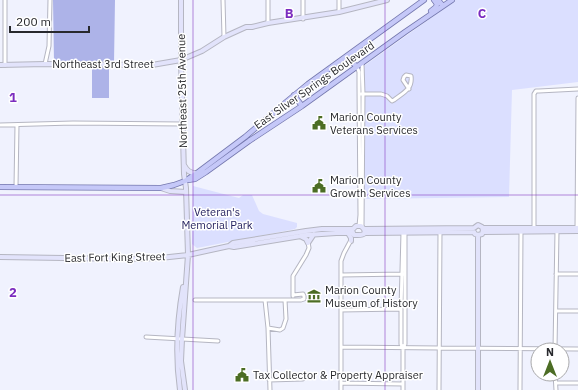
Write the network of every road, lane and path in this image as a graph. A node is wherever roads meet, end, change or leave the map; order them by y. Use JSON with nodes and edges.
{"nodes":[{"id":1,"x":5,"y":0,"type":"edge"},
{"id":2,"x":50,"y":0,"type":"edge"},
{"id":3,"x":181,"y":0,"type":"edge"},
{"id":4,"x":223,"y":0,"type":"edge"},
{"id":5,"x":268,"y":0,"type":"edge"},
{"id":6,"x":303,"y":0,"type":"edge"},
{"id":7,"x":339,"y":0,"type":"edge"},
{"id":8,"x":387,"y":0,"type":"edge"},
{"id":9,"x":424,"y":0,"type":"edge"},
{"id":10,"x":434,"y":0,"type":"edge"},
{"id":11,"x":438,"y":0,"type":"edge"},
{"id":12,"x":452,"y":0,"type":"edge"},
{"id":13,"x":443,"y":6,"type":"junction"},
{"id":14,"x":339,"y":12,"type":"junction"},
{"id":15,"x":303,"y":18,"type":"junction"},
{"id":16,"x":268,"y":24,"type":"junction"},
{"id":17,"x":414,"y":26,"type":"junction"},
{"id":18,"x":379,"y":33,"type":"junction"},
{"id":19,"x":224,"y":37,"type":"junction"},
{"id":20,"x":181,"y":60,"type":"junction"},
{"id":21,"x":362,"y":63,"type":"junction"},
{"id":22,"x":3,"y":64,"type":"edge"},
{"id":23,"x":45,"y":64,"type":"junction"},
{"id":24,"x":357,"y":67,"type":"junction"},
{"id":25,"x":409,"y":89,"type":"dead end"},
{"id":26,"x":578,"y":89,"type":"edge"},
{"id":27,"x":361,"y":94,"type":"junction"},
{"id":28,"x":294,"y":95,"type":"junction"},
{"id":29,"x":578,"y":98,"type":"edge"},
{"id":30,"x":302,"y":106,"type":"junction"},
{"id":31,"x":182,"y":124,"type":"junction"},
{"id":32,"x":0,"y":125,"type":"edge"},
{"id":33,"x":17,"y":125,"type":"junction"},
{"id":34,"x":184,"y":165,"type":"junction"},
{"id":35,"x":197,"y":173,"type":"junction"},
{"id":36,"x":185,"y":181,"type":"junction"},
{"id":37,"x":0,"y":187,"type":"edge"},
{"id":38,"x":16,"y":187,"type":"junction"},
{"id":39,"x":161,"y":188,"type":"junction"},
{"id":40,"x":186,"y":192,"type":"junction"},
{"id":41,"x":362,"y":229,"type":"junction"},
{"id":42,"x":577,"y":229,"type":"edge"},
{"id":43,"x":474,"y":230,"type":"junction"},
{"id":44,"x":483,"y":230,"type":"junction"},
{"id":45,"x":534,"y":230,"type":"junction"},
{"id":46,"x":404,"y":231,"type":"junction"},
{"id":47,"x":521,"y":231,"type":"junction"},
{"id":48,"x":557,"y":231,"type":"junction"},
{"id":49,"x":353,"y":232,"type":"junction"},
{"id":50,"x":440,"y":232,"type":"junction"},
{"id":51,"x":306,"y":233,"type":"junction"},
{"id":52,"x":348,"y":233,"type":"junction"},
{"id":53,"x":314,"y":234,"type":"junction"},
{"id":54,"x":478,"y":235,"type":"junction"},
{"id":55,"x":298,"y":236,"type":"junction"},
{"id":56,"x":351,"y":241,"type":"junction"},
{"id":57,"x":308,"y":243,"type":"junction"},
{"id":58,"x":230,"y":246,"type":"junction"},
{"id":59,"x":188,"y":255,"type":"junction"},
{"id":60,"x":0,"y":258,"type":"edge"},
{"id":61,"x":341,"y":274,"type":"junction"},
{"id":62,"x":404,"y":274,"type":"junction"},
{"id":63,"x":556,"y":274,"type":"junction"},
{"id":64,"x":578,"y":274,"type":"edge"},
{"id":65,"x":293,"y":294,"type":"junction"},
{"id":66,"x":195,"y":300,"type":"dead end"},
{"id":67,"x":265,"y":300,"type":"junction"},
{"id":68,"x":285,"y":300,"type":"junction"},
{"id":69,"x":293,"y":300,"type":"junction"},
{"id":70,"x":401,"y":309,"type":"junction"},
{"id":71,"x":341,"y":310,"type":"junction"},
{"id":72,"x":556,"y":311,"type":"junction"},
{"id":73,"x":578,"y":311,"type":"edge"},
{"id":74,"x":268,"y":328,"type":"junction"},
{"id":75,"x":146,"y":337,"type":"dead end"},
{"id":76,"x":179,"y":339,"type":"junction"},
{"id":77,"x":218,"y":341,"type":"dead end"},
{"id":78,"x":555,"y":342,"type":"edge"},
{"id":79,"x":341,"y":347,"type":"junction"},
{"id":80,"x":403,"y":348,"type":"junction"},
{"id":81,"x":440,"y":348,"type":"junction"},
{"id":82,"x":520,"y":348,"type":"junction"},
{"id":83,"x":530,"y":348,"type":"edge"},
{"id":84,"x":478,"y":349,"type":"junction"},
{"id":85,"x":303,"y":379,"type":"dead end"},
{"id":86,"x":269,"y":380,"type":"junction"},
{"id":87,"x":341,"y":383,"type":"junction"},
{"id":88,"x":556,"y":383,"type":"joint"},
{"id":89,"x":578,"y":383,"type":"edge"},
{"id":90,"x":403,"y":384,"type":"junction"},
{"id":91,"x":180,"y":390,"type":"edge"},
{"id":92,"x":184,"y":390,"type":"edge"},
{"id":93,"x":270,"y":390,"type":"edge"},
{"id":94,"x":341,"y":390,"type":"edge"},
{"id":95,"x":403,"y":390,"type":"edge"},
{"id":96,"x":440,"y":390,"type":"edge"},
{"id":97,"x":478,"y":390,"type":"edge"},
{"id":98,"x":520,"y":390,"type":"edge"},
{"id":99,"x":556,"y":390,"type":"edge"}],
"edges":[{"from":1,"to":22,"type":"street"},
{"from":2,"to":23,"type":"street"},
{"from":3,"to":20,"type":"street","name":"Northeast 25th Avenue"},
{"from":4,"to":19,"type":"street"},
{"from":5,"to":16,"type":"street"},
{"from":6,"to":15,"type":"street"},
{"from":7,"to":14,"type":"street"},
{"from":8,"to":14,"type":"street","name":"Northeast 3rd Street"},
{"from":9,"to":18,"type":"main road","name":"East Silver Springs Boulevard"},
{"from":10,"to":17,"type":"main road"},
{"from":11,"to":13,"type":"main road"},
{"from":12,"to":13,"type":"main road","name":"East Silver Springs Boulevard"},
{"from":13,"to":17,"type":"main road","name":"East Silver Springs Boulevard"},
{"from":14,"to":15,"type":"street","name":"Northeast 3rd Street"},
{"from":15,"to":16,"type":"street","name":"Northeast 3rd Street"},
{"from":16,"to":19,"type":"street","name":"Northeast 3rd Street"},
{"from":17,"to":21,"type":"main road","name":"East Silver Springs Boulevard"},
{"from":18,"to":24,"type":"main road"},
{"from":18,"to":28,"type":"main road","name":"East Silver Springs Boulevard"},
{"from":19,"to":20,"type":"street","name":"Northeast 3rd Street"},
{"from":20,"to":23,"type":"street","name":"Northeast 3rd Street"},
{"from":20,"to":31,"type":"street","name":"Northeast 25th Avenue"},
{"from":21,"to":24,"type":"main road","name":"East Silver Springs Boulevard"},
{"from":21,"to":27,"type":"street"},
{"from":22,"to":23,"type":"street","name":"Northeast 3rd Street"},
{"from":24,"to":27,"type":"street"},
{"from":24,"to":30,"type":"main road","name":"East Silver Springs Boulevard"},
{"from":25,"to":27,"type":"street"},
{"from":26,"to":45,"type":"street"},
{"from":27,"to":41,"type":"street"},
{"from":28,"to":30,"type":"main road"},
{"from":28,"to":35,"type":"main road","name":"East Silver Springs Boulevard"},
{"from":29,"to":42,"type":"street"},
{"from":30,"to":36,"type":"main road","name":"East Silver Springs Boulevard"},
{"from":31,"to":33,"type":"street"},
{"from":31,"to":34,"type":"street","name":"Northeast 25th Avenue"},
{"from":32,"to":33,"type":"street"},
{"from":33,"to":38,"type":"street"},
{"from":34,"to":35,"type":"street"},
{"from":34,"to":36,"type":"street","name":"Northeast 25th Avenue"},
{"from":35,"to":36,"type":"main road","name":"East Silver Springs Boulevard"},
{"from":36,"to":39,"type":"main road","name":"East Silver Springs Boulevard"},
{"from":36,"to":40,"type":"street","name":"Northeast 25th Avenue"},
{"from":37,"to":38,"type":"main road","name":"East Silver Springs Boulevard"},
{"from":38,"to":39,"type":"main road","name":"East Silver Springs Boulevard"},
{"from":39,"to":40,"type":"street"},
{"from":40,"to":59,"type":"street","name":"Northeast 25th Avenue"},
{"from":41,"to":46,"type":"street"},
{"from":41,"to":49,"type":"street"},
{"from":41,"to":49,"type":"street"},
{"from":42,"to":45,"type":"street"},
{"from":42,"to":48,"type":"street"},
{"from":43,"to":44,"type":"street"},
{"from":43,"to":46,"type":"street"},
{"from":43,"to":50,"type":"street"},
{"from":43,"to":54,"type":"street"},
{"from":44,"to":45,"type":"street"},
{"from":44,"to":47,"type":"street"},
{"from":44,"to":54,"type":"street"},
{"from":45,"to":47,"type":"street"},
{"from":45,"to":48,"type":"street"},
{"from":46,"to":50,"type":"street"},
{"from":46,"to":62,"type":"street"},
{"from":47,"to":82,"type":"street"},
{"from":48,"to":63,"type":"street"},
{"from":49,"to":51,"type":"street","name":"East Fort King Street"},
{"from":49,"to":52,"type":"street","name":"East Fort King Street"},
{"from":49,"to":56,"type":"street"},
{"from":50,"to":81,"type":"street"},
{"from":51,"to":53,"type":"street","name":"East Fort King Street"},
{"from":51,"to":55,"type":"street","name":"East Fort King Street"},
{"from":51,"to":57,"type":"street"},
{"from":51,"to":58,"type":"street","name":"East Fort King Street"},
{"from":52,"to":53,"type":"street","name":"East Fort King Street"},
{"from":52,"to":56,"type":"street"},
{"from":53,"to":57,"type":"street"},
{"from":54,"to":84,"type":"street"},
{"from":55,"to":57,"type":"street"},
{"from":55,"to":58,"type":"street","name":"East Fort King Street"},
{"from":56,"to":61,"type":"street"},
{"from":57,"to":65,"type":"street"},
{"from":58,"to":59,"type":"street","name":"East Fort King Street"},
{"from":59,"to":60,"type":"street","name":"East Fort King Street"},
{"from":59,"to":76,"type":"street","name":"Northeast 25th Avenue"},
{"from":61,"to":62,"type":"street"},
{"from":61,"to":71,"type":"street"},
{"from":62,"to":70,"type":"street"},
{"from":62,"to":80,"type":"street"},
{"from":63,"to":64,"type":"street"},
{"from":63,"to":72,"type":"street"},
{"from":65,"to":69,"type":"street"},
{"from":65,"to":69,"type":"street"},
{"from":66,"to":67,"type":"street"},
{"from":67,"to":68,"type":"street"},
{"from":67,"to":74,"type":"street"},
{"from":68,"to":69,"type":"street"},
{"from":68,"to":74,"type":"street"},
{"from":70,"to":71,"type":"street"},
{"from":70,"to":80,"type":"street"},
{"from":71,"to":79,"type":"street"},
{"from":72,"to":73,"type":"street"},
{"from":72,"to":78,"type":"street"},
{"from":74,"to":86,"type":"street"},
{"from":75,"to":76,"type":"street"},
{"from":76,"to":77,"type":"street"},
{"from":76,"to":91,"type":"street"},
{"from":76,"to":92,"type":"street"},
{"from":79,"to":80,"type":"street"},
{"from":79,"to":87,"type":"street"},
{"from":80,"to":81,"type":"street"},
{"from":80,"to":90,"type":"street"},
{"from":81,"to":84,"type":"street"},
{"from":81,"to":96,"type":"street"},
{"from":82,"to":83,"type":"street"},
{"from":82,"to":84,"type":"street"},
{"from":82,"to":98,"type":"street"},
{"from":84,"to":97,"type":"street"},
{"from":85,"to":86,"type":"street"},
{"from":86,"to":93,"type":"street"},
{"from":87,"to":90,"type":"street"},
{"from":87,"to":94,"type":"street"},
{"from":88,"to":89,"type":"street"},
{"from":88,"to":99,"type":"street"},
{"from":90,"to":95,"type":"street"}]}
